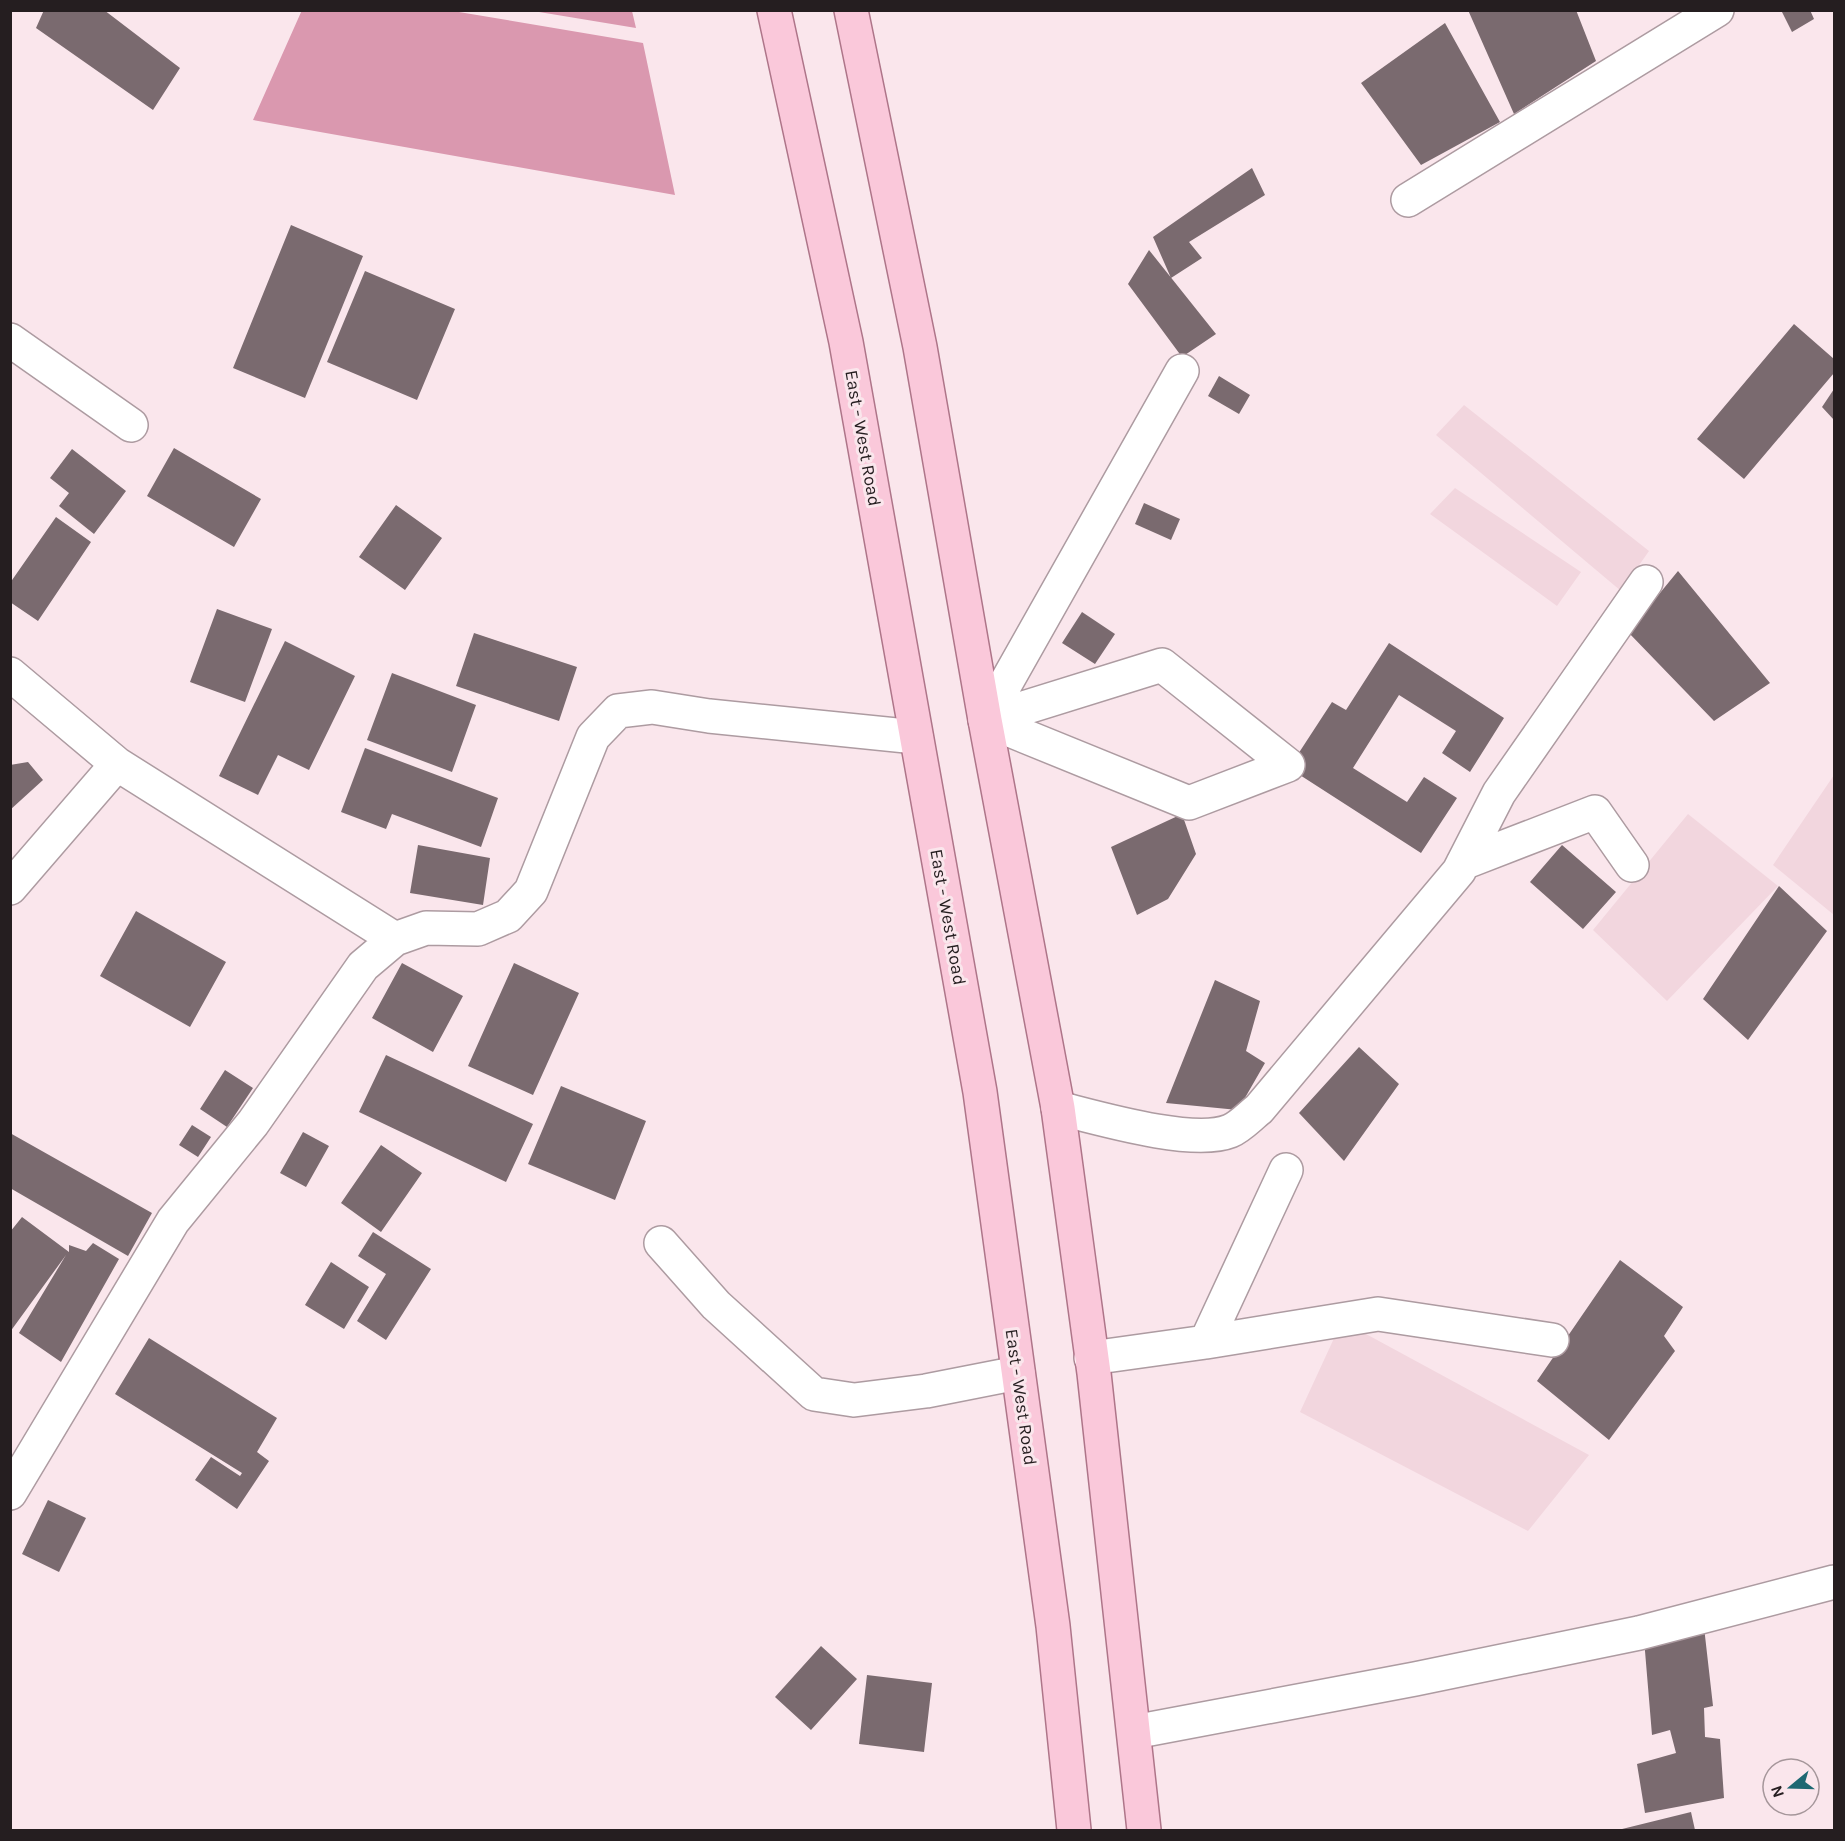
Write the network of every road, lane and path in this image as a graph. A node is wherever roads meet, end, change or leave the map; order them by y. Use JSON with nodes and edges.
{"nodes":[{"id":1,"x":774,"y":10,"type":"edge"},
{"id":2,"x":851,"y":10,"type":"edge"},
{"id":3,"x":1717,"y":10,"type":"edge"},
{"id":4,"x":1408,"y":200,"type":"dead end"},
{"id":5,"x":10,"y":340,"type":"edge"},
{"id":6,"x":1182,"y":371,"type":"dead end"},
{"id":7,"x":131,"y":425,"type":"dead end"},
{"id":8,"x":1646,"y":582,"type":"dead end"},
{"id":9,"x":10,"y":674,"type":"edge"},
{"id":10,"x":985,"y":720,"type":"junction"},
{"id":11,"x":916,"y":737,"type":"junction"},
{"id":12,"x":117,"y":764,"type":"junction"},
{"id":13,"x":1463,"y":863,"type":"junction"},
{"id":14,"x":1632,"y":865,"type":"dead end"},
{"id":15,"x":10,"y":888,"type":"edge"},
{"id":16,"x":395,"y":939,"type":"junction"},
{"id":17,"x":1058,"y":1108,"type":"junction"},
{"id":18,"x":1286,"y":1170,"type":"dead end"},
{"id":19,"x":661,"y":1243,"type":"dead end"},
{"id":20,"x":1552,"y":1340,"type":"dead end"},
{"id":21,"x":1206,"y":1342,"type":"junction"},
{"id":22,"x":1091,"y":1358,"type":"junction"},
{"id":23,"x":1018,"y":1373,"type":"junction"},
{"id":24,"x":10,"y":1492,"type":"edge"},
{"id":25,"x":1834,"y":1582,"type":"edge"},
{"id":26,"x":1134,"y":1732,"type":"junction"},
{"id":27,"x":1074,"y":1830,"type":"edge"},
{"id":28,"x":1144,"y":1830,"type":"edge"}],
"edges":[{"from":1,"to":11,"type":"main road","name":"East - West Road"},
{"from":2,"to":10,"type":"main road"},
{"from":3,"to":4,"type":"street"},
{"from":5,"to":7,"type":"street"},
{"from":6,"to":10,"type":"street"},
{"from":8,"to":13,"type":"street"},
{"from":9,"to":12,"type":"street"},
{"from":10,"to":10,"type":"street"},
{"from":10,"to":17,"type":"main road"},
{"from":11,"to":16,"type":"street"},
{"from":11,"to":23,"type":"main road","name":"East - West Road"},
{"from":12,"to":15,"type":"street"},
{"from":12,"to":16,"type":"street"},
{"from":13,"to":14,"type":"street"},
{"from":13,"to":17,"type":"street"},
{"from":16,"to":24,"type":"street"},
{"from":17,"to":22,"type":"main road"},
{"from":18,"to":21,"type":"street"},
{"from":19,"to":23,"type":"street"},
{"from":20,"to":21,"type":"street"},
{"from":21,"to":22,"type":"street"},
{"from":22,"to":26,"type":"main road"},
{"from":23,"to":27,"type":"main road","name":"East - West Road"},
{"from":25,"to":26,"type":"street"},
{"from":26,"to":28,"type":"main road"}]}
